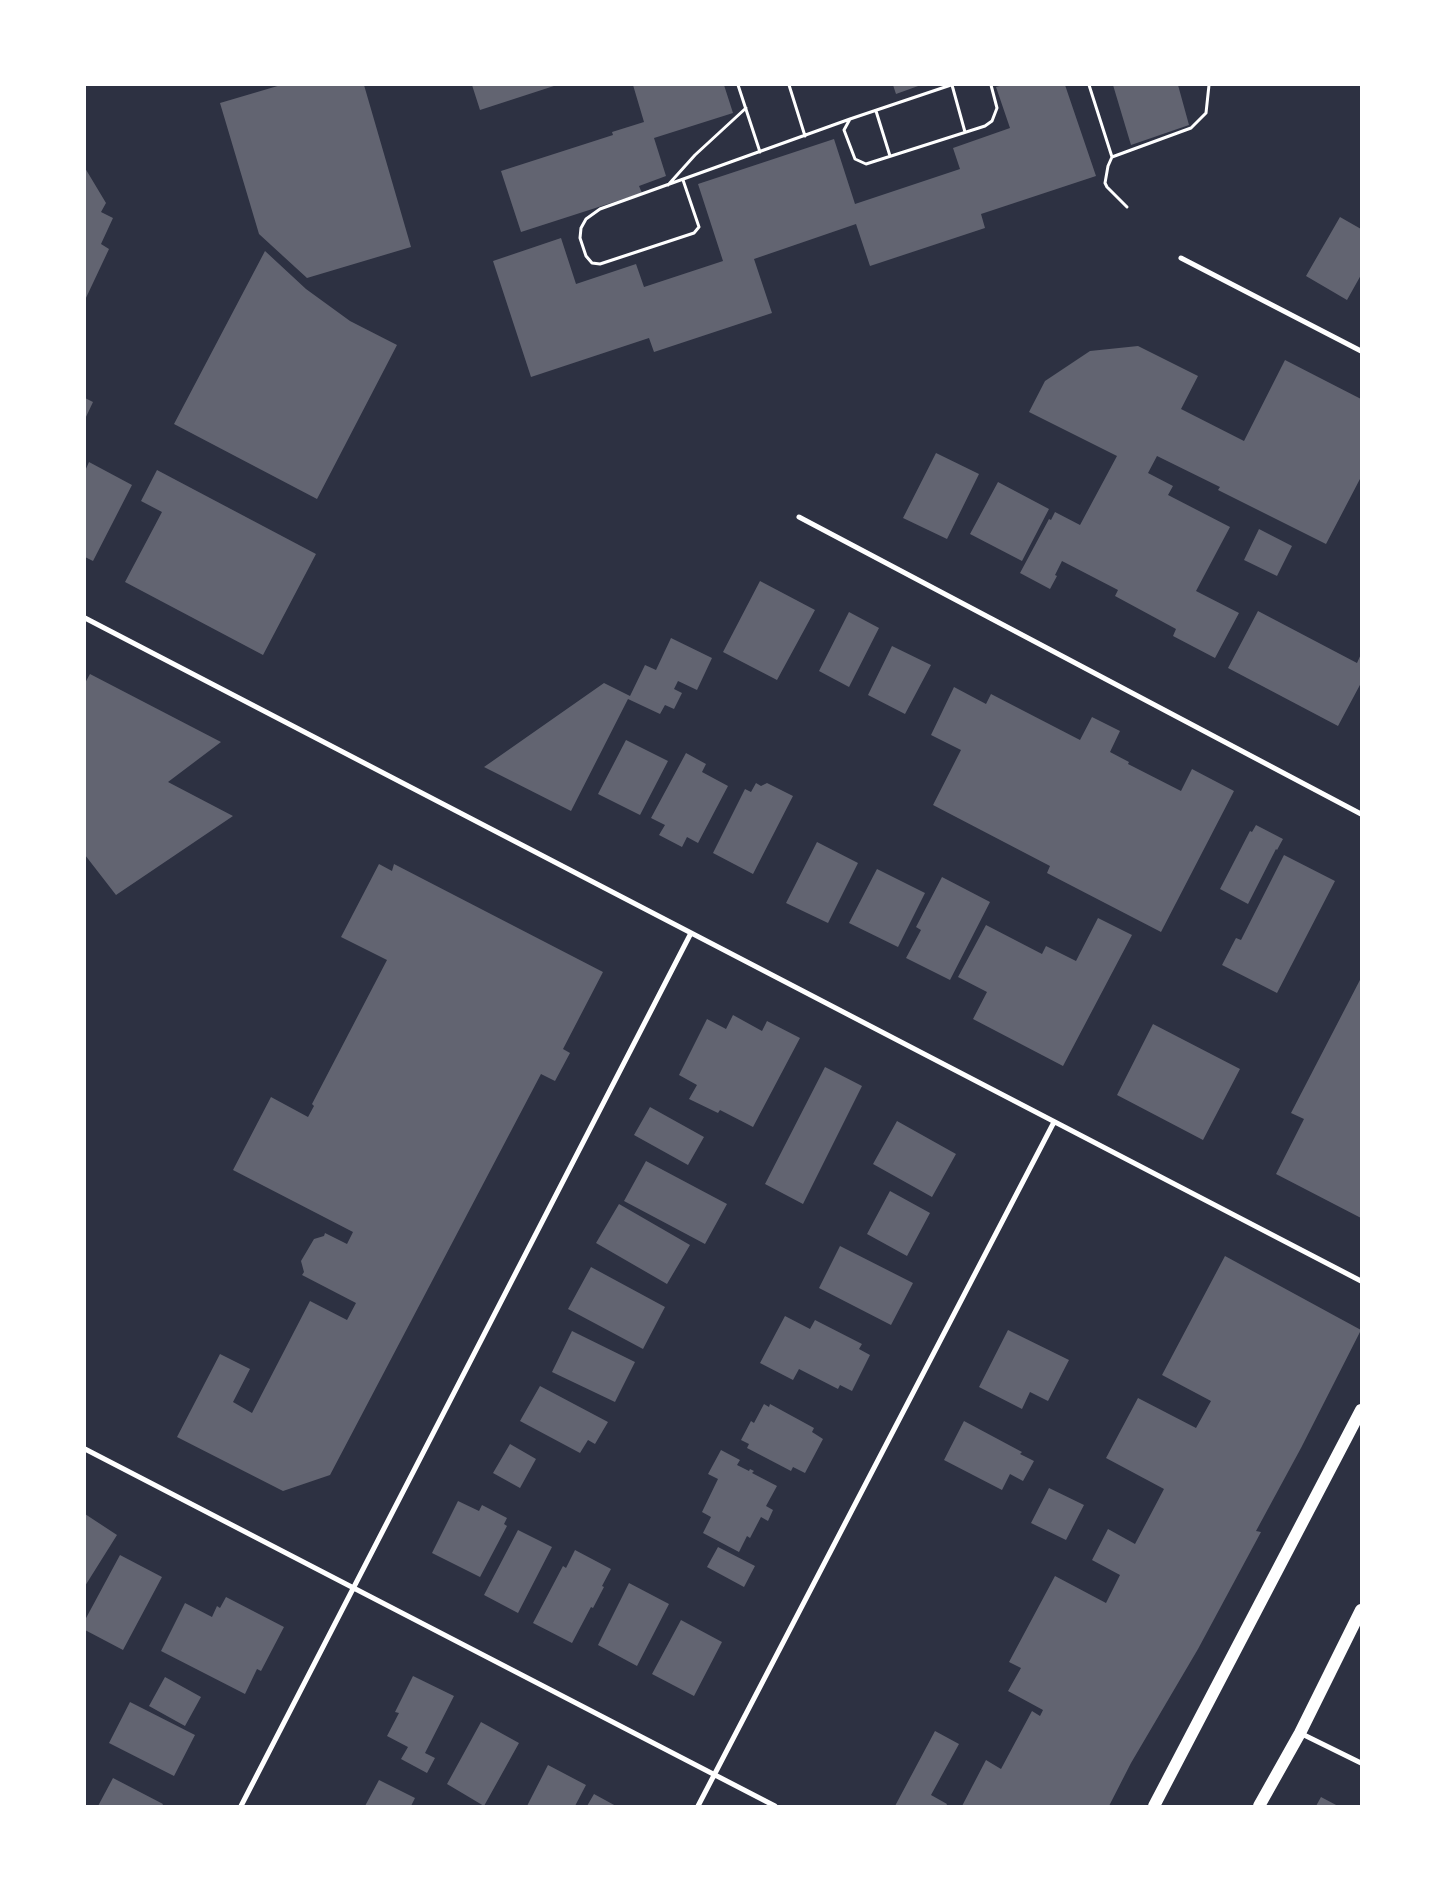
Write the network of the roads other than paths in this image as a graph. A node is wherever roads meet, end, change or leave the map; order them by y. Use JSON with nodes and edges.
{"nodes":[{"id":1,"x":1181,"y":258,"type":"dead end"},
{"id":2,"x":1361,"y":351,"type":"edge"},
{"id":3,"x":799,"y":517,"type":"dead end"},
{"id":4,"x":85,"y":618,"type":"edge"},
{"id":5,"x":1361,"y":814,"type":"edge"},
{"id":6,"x":692,"y":933,"type":"junction"},
{"id":7,"x":1054,"y":1122,"type":"junction"},
{"id":8,"x":1361,"y":1282,"type":"edge"},
{"id":9,"x":1361,"y":1410,"type":"edge"},
{"id":10,"x":85,"y":1449,"type":"edge"},
{"id":11,"x":353,"y":1588,"type":"junction"},
{"id":12,"x":1361,"y":1610,"type":"edge"},
{"id":13,"x":1300,"y":1732,"type":"junction"},
{"id":14,"x":1361,"y":1763,"type":"edge"},
{"id":15,"x":714,"y":1775,"type":"junction"},
{"id":16,"x":241,"y":1806,"type":"edge"},
{"id":17,"x":698,"y":1806,"type":"edge"},
{"id":18,"x":775,"y":1806,"type":"edge"},
{"id":19,"x":1154,"y":1806,"type":"edge"},
{"id":20,"x":1259,"y":1806,"type":"edge"}],
"edges":[{"from":1,"to":2,"type":"street"},
{"from":3,"to":5,"type":"street"},
{"from":4,"to":6,"type":"street"},
{"from":6,"to":7,"type":"street"},
{"from":6,"to":11,"type":"street"},
{"from":7,"to":8,"type":"street"},
{"from":7,"to":15,"type":"street"},
{"from":9,"to":19,"type":"main road"},
{"from":10,"to":11,"type":"street"},
{"from":11,"to":15,"type":"street"},
{"from":11,"to":16,"type":"street"},
{"from":12,"to":13,"type":"main road"},
{"from":13,"to":14,"type":"street"},
{"from":13,"to":20,"type":"main road"},
{"from":15,"to":17,"type":"street"},
{"from":15,"to":18,"type":"street"}]}
